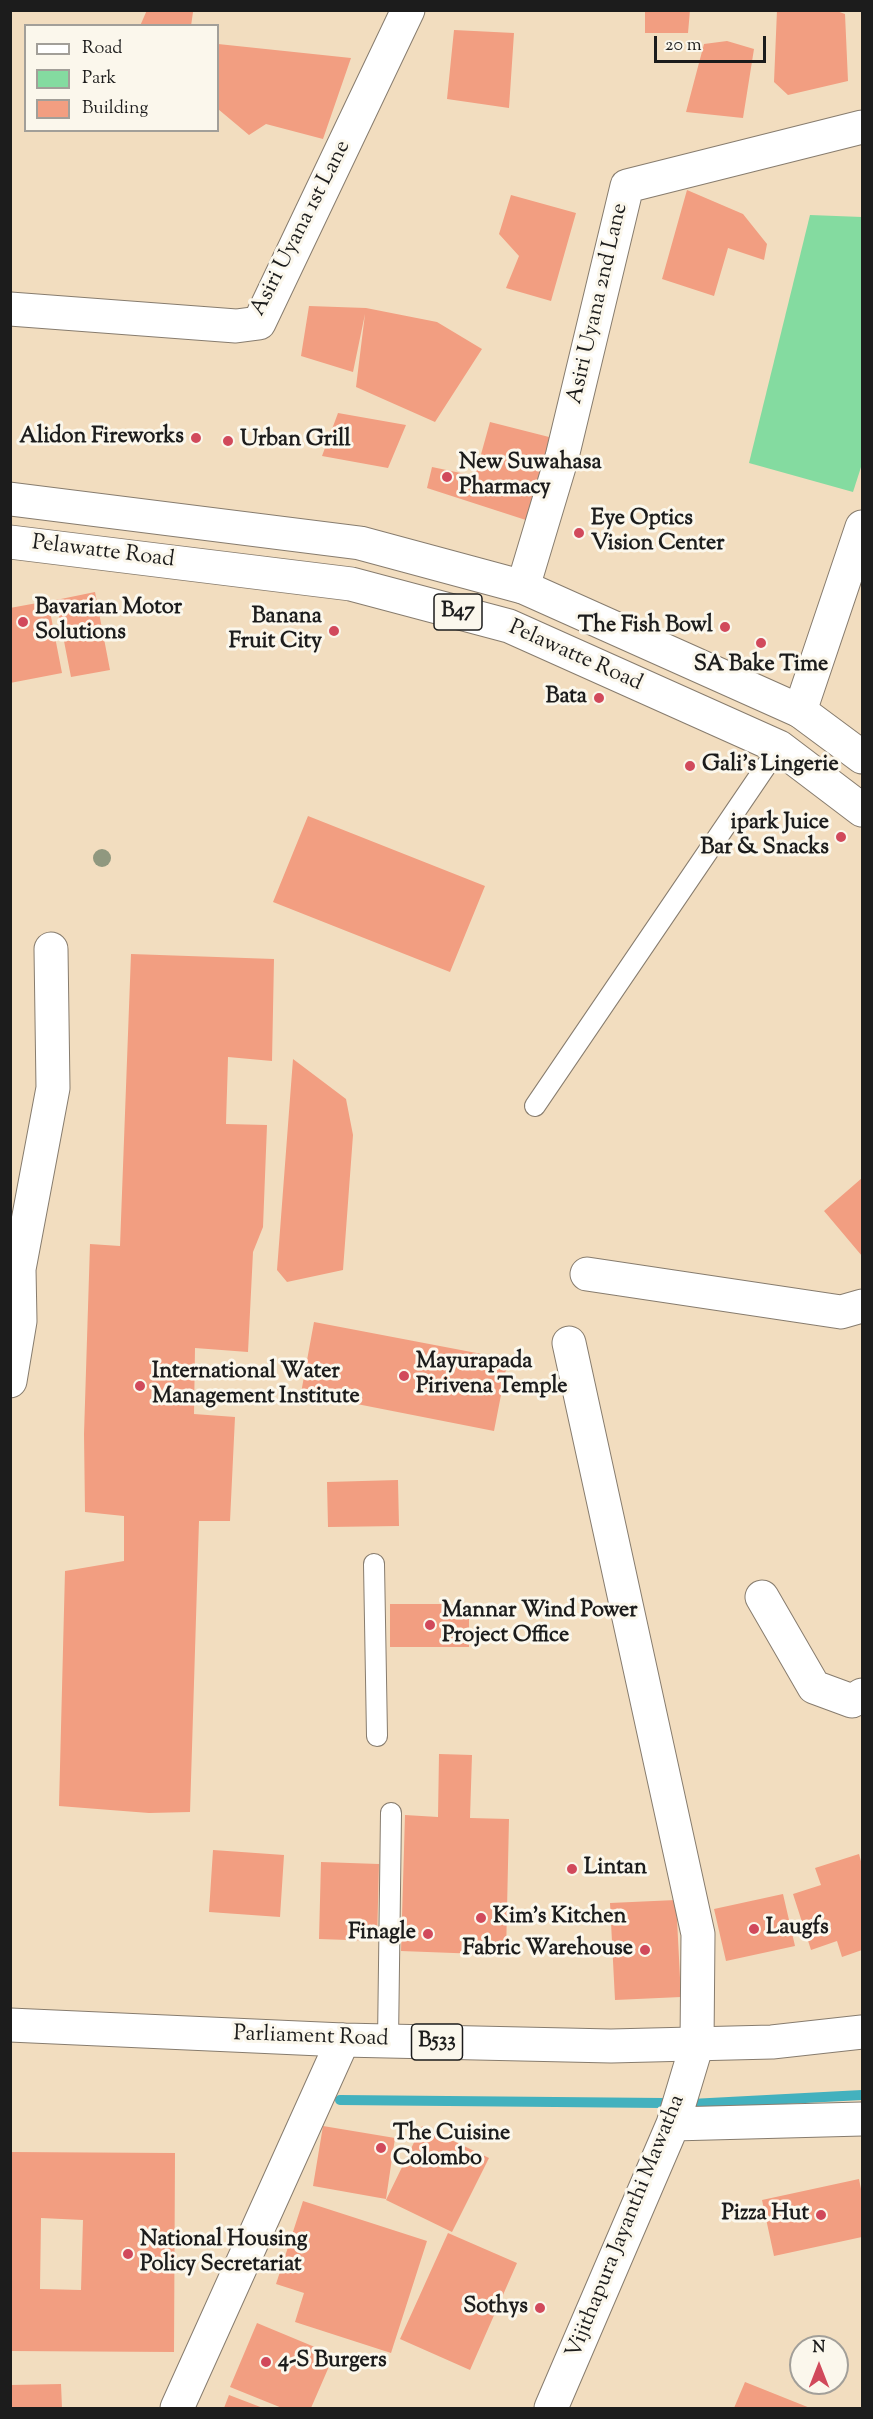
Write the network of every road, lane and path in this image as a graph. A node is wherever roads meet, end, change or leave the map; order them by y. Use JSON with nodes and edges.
{"nodes":[{"id":1,"x":408,"y":10,"type":"edge"},
{"id":2,"x":862,"y":127,"type":"edge"},
{"id":3,"x":10,"y":309,"type":"edge"},
{"id":4,"x":10,"y":500,"type":"edge"},
{"id":5,"x":862,"y":526,"type":"edge"},
{"id":6,"x":10,"y":542,"type":"edge"},
{"id":7,"x":523,"y":587,"type":"junction"},
{"id":8,"x":800,"y":711,"type":"junction"},
{"id":9,"x":778,"y":747,"type":"junction"},
{"id":10,"x":862,"y":757,"type":"edge"},
{"id":11,"x":862,"y":810,"type":"edge"},
{"id":12,"x":51,"y":949,"type":"dead end"},
{"id":13,"x":535,"y":1106,"type":"dead end"},
{"id":14,"x":15,"y":1265,"type":"edge"},
{"id":15,"x":587,"y":1274,"type":"dead end"},
{"id":16,"x":862,"y":1306,"type":"edge"},
{"id":17,"x":15,"y":1322,"type":"edge"},
{"id":18,"x":569,"y":1343,"type":"dead end"},
{"id":19,"x":10,"y":1381,"type":"edge"},
{"id":20,"x":374,"y":1564,"type":"dead end"},
{"id":21,"x":762,"y":1597,"type":"dead end"},
{"id":22,"x":862,"y":1695,"type":"edge"},
{"id":23,"x":377,"y":1736,"type":"dead end"},
{"id":24,"x":390,"y":1814,"type":"dead end"},
{"id":25,"x":10,"y":2025,"type":"edge"},
{"id":26,"x":862,"y":2032,"type":"edge"},
{"id":27,"x":344,"y":2040,"type":"junction"},
{"id":28,"x":388,"y":2041,"type":"junction"},
{"id":29,"x":698,"y":2044,"type":"junction"},
{"id":30,"x":862,"y":2120,"type":"edge"},
{"id":31,"x":673,"y":2124,"type":"junction"},
{"id":32,"x":177,"y":2409,"type":"edge"},
{"id":33,"x":551,"y":2409,"type":"edge"}],
"edges":[{"from":1,"to":3,"type":"street","name":"Asiri Uyana 1st Lane"},
{"from":2,"to":7,"type":"street","name":"Asiri Uyana 2nd Lane"},
{"from":4,"to":7,"type":"street","name":"Pelawatte Road","number":"B47"},
{"from":5,"to":8,"type":"street"},
{"from":6,"to":9,"type":"street","name":"Pelawatte Road","number":"B47"},
{"from":7,"to":8,"type":"street","name":"Pelawatte Road","number":"B47"},
{"from":8,"to":10,"type":"street","name":"Pelawatte Road","number":"B47"},
{"from":9,"to":11,"type":"street","name":"Pelawatte Road","number":"B47"},
{"from":9,"to":13,"type":"lane"},
{"from":12,"to":14,"type":"street"},
{"from":14,"to":17,"type":"street"},
{"from":15,"to":16,"type":"street"},
{"from":17,"to":19,"type":"street"},
{"from":18,"to":29,"type":"street","name":"Vijithapura Jayanthi Mawatha"},
{"from":20,"to":23,"type":"lane"},
{"from":21,"to":22,"type":"street"},
{"from":24,"to":28,"type":"lane"},
{"from":25,"to":27,"type":"street","name":"Parliament Road","number":"B533"},
{"from":26,"to":29,"type":"street","name":"Parliament Road","number":"B533"},
{"from":27,"to":28,"type":"street","name":"Parliament Road","number":"B533"},
{"from":27,"to":32,"type":"street"},
{"from":28,"to":29,"type":"street","name":"Parliament Road","number":"B533"},
{"from":29,"to":31,"type":"street","name":"Vijithapura Jayanthi Mawatha"},
{"from":30,"to":31,"type":"street"},
{"from":31,"to":33,"type":"street","name":"Vijithapura Jayanthi Mawatha"}]}
